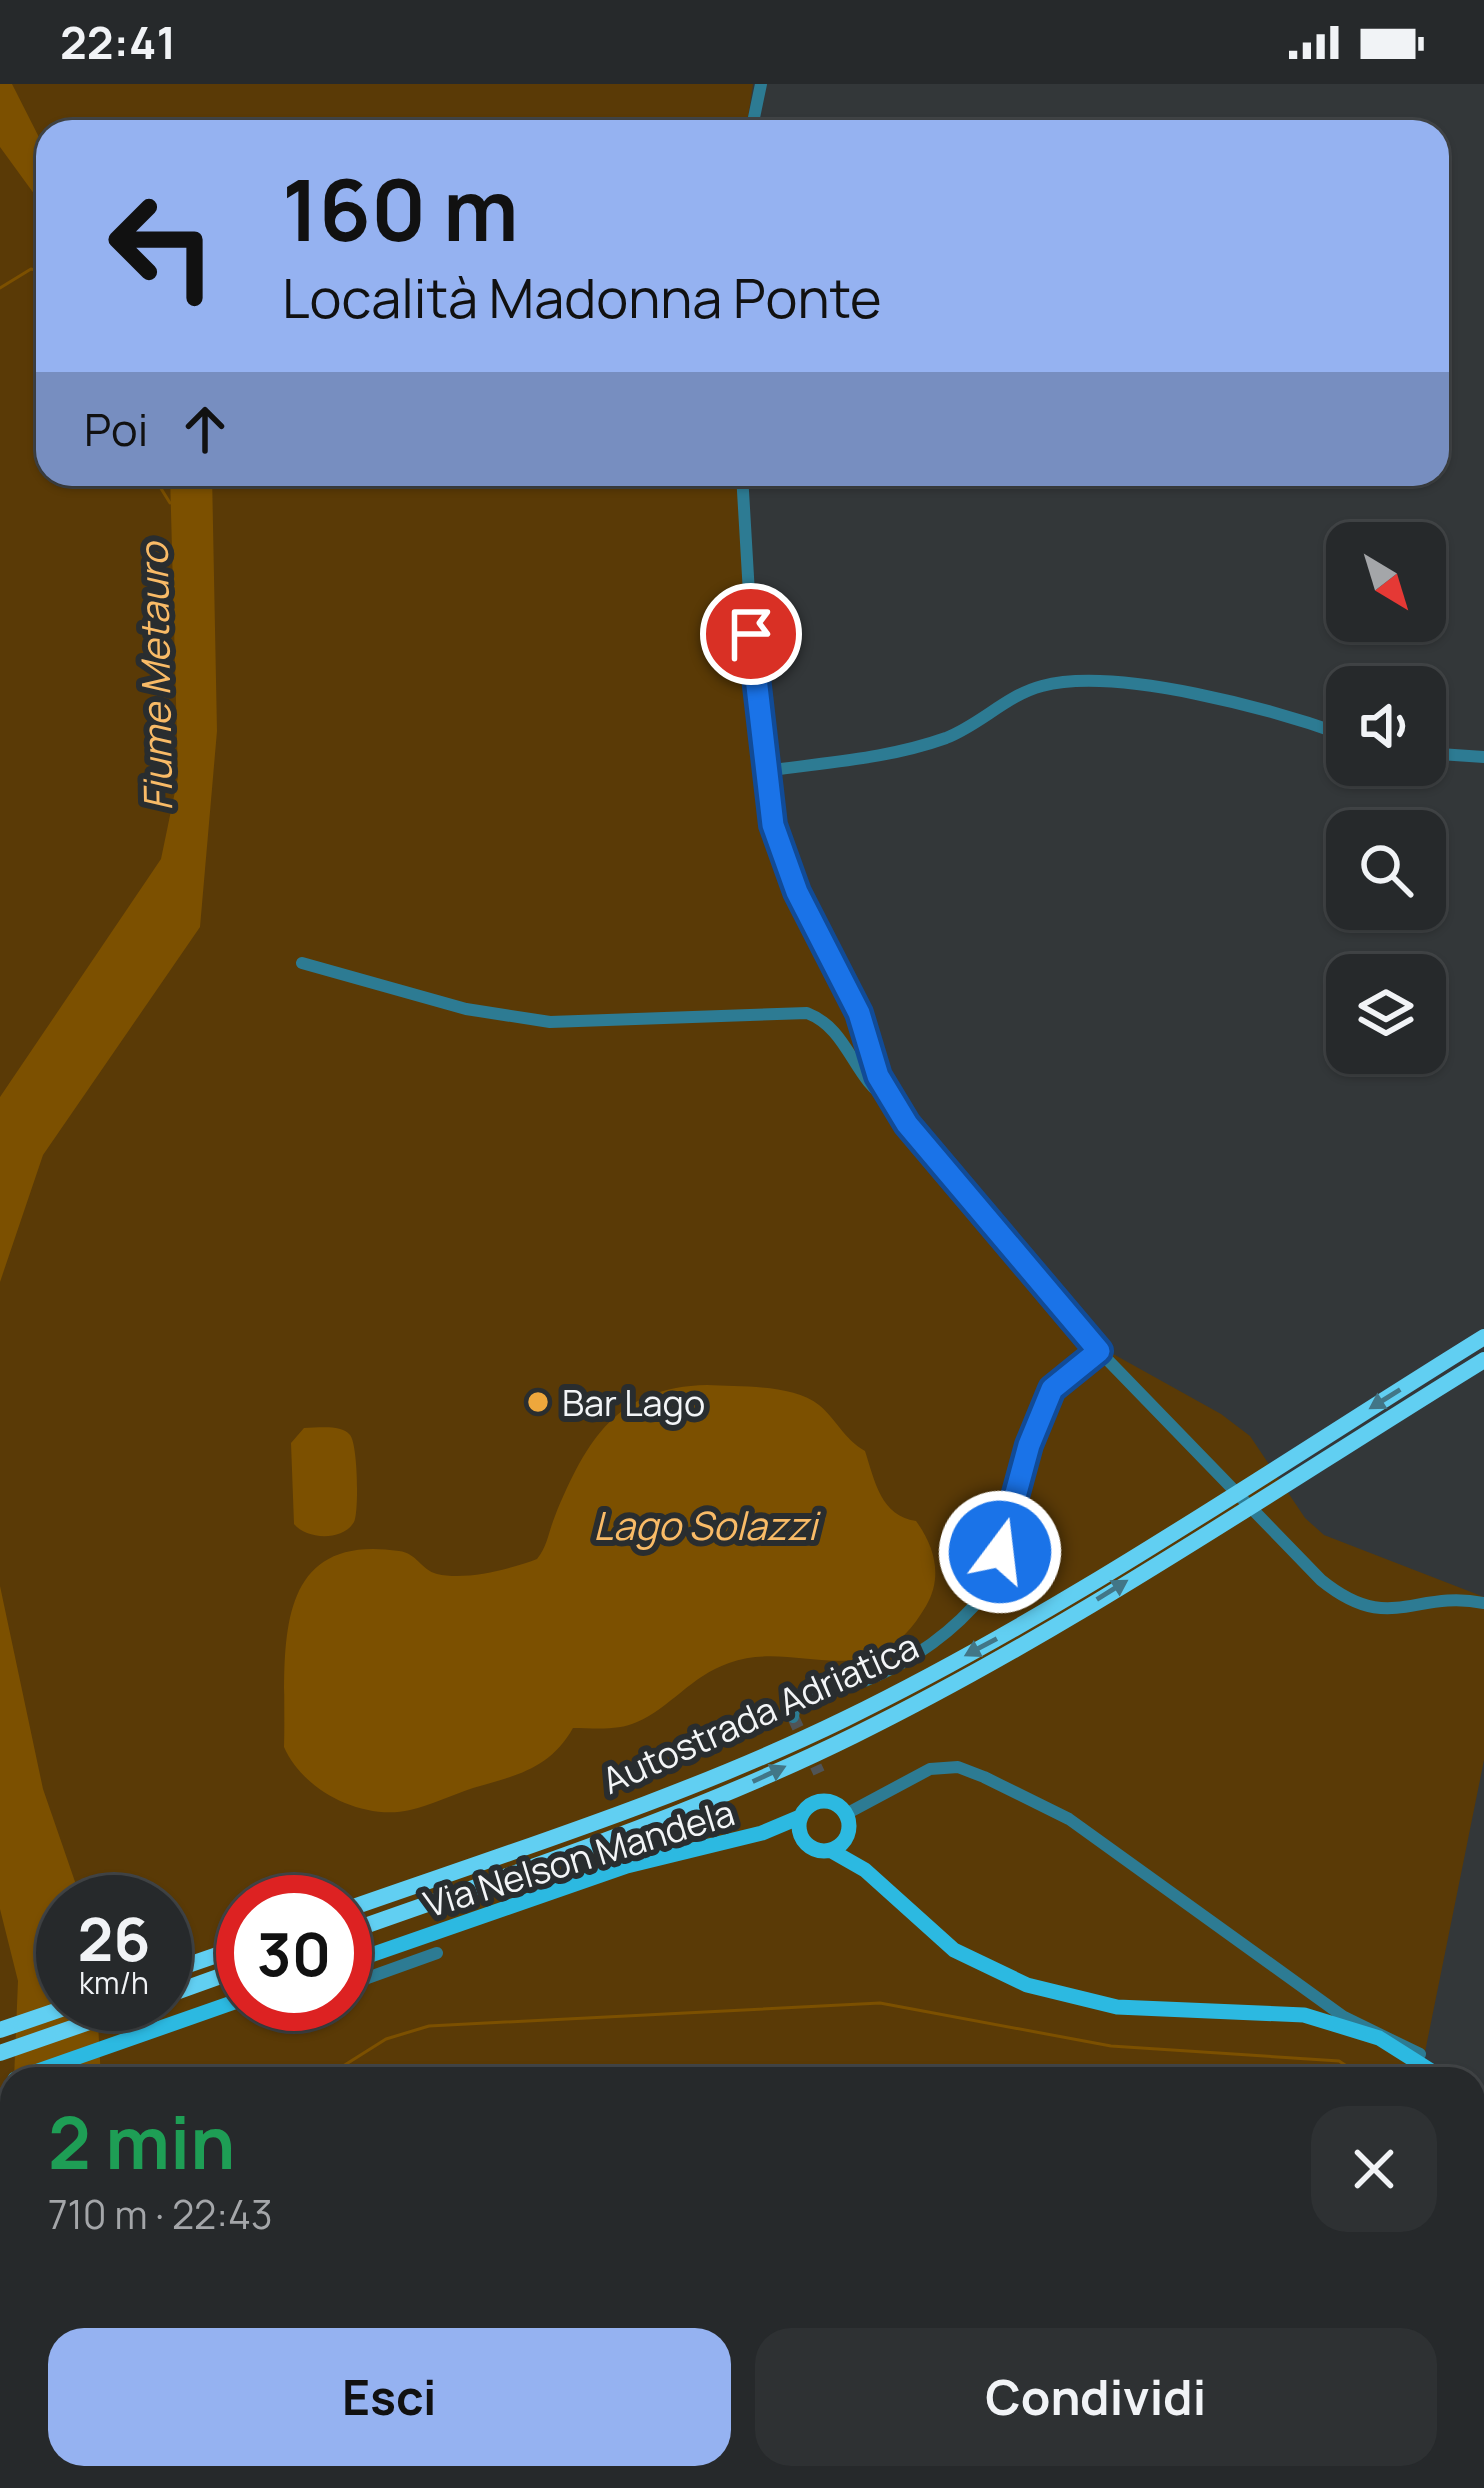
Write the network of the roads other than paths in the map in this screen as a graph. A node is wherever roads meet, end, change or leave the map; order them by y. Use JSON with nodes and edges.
{"nodes":[{"id":1,"x":761,"y":84,"type":"edge"},
{"id":2,"x":754,"y":120,"type":"edge"},
{"id":3,"x":743,"y":486,"type":"edge"},
{"id":4,"x":1326,"y":730,"type":"edge"},
{"id":5,"x":1446,"y":754,"type":"edge"},
{"id":6,"x":1484,"y":757,"type":"edge"},
{"id":7,"x":766,"y":771,"type":"junction"},
{"id":8,"x":302,"y":963,"type":"dead end"},
{"id":9,"x":890,"y":1100,"type":"junction"},
{"id":10,"x":1484,"y":1336,"type":"edge"},
{"id":11,"x":1099,"y":1351,"type":"junction"},
{"id":12,"x":1484,"y":1360,"type":"edge"},
{"id":13,"x":1480,"y":1603,"type":"edge"},
{"id":14,"x":793,"y":1717,"type":"dead end"},
{"id":15,"x":846,"y":1814,"type":"junction"},
{"id":16,"x":800,"y":1817,"type":"junction"},
{"id":17,"x":762,"y":1833,"type":"junction"},
{"id":18,"x":848,"y":1834,"type":"junction"},
{"id":19,"x":803,"y":1840,"type":"junction"},
{"id":20,"x":830,"y":1850,"type":"junction"},
{"id":21,"x":866,"y":1870,"type":"junction"},
{"id":22,"x":372,"y":1900,"type":"edge"},
{"id":23,"x":372,"y":1923,"type":"edge"},
{"id":24,"x":437,"y":1953,"type":"dead end"},
{"id":25,"x":372,"y":1955,"type":"edge"},
{"id":26,"x":372,"y":1976,"type":"edge"},
{"id":27,"x":216,"y":2009,"type":"edge"},
{"id":28,"x":36,"y":2018,"type":"edge"},
{"id":29,"x":0,"y":2030,"type":"edge"},
{"id":30,"x":65,"y":2031,"type":"edge"},
{"id":31,"x":0,"y":2054,"type":"edge"},
{"id":32,"x":1420,"y":2054,"type":"dead end"},
{"id":33,"x":51,"y":2067,"type":"edge"},
{"id":34,"x":1425,"y":2067,"type":"edge"}],
"edges":[{"from":1,"to":2,"type":"street"},
{"from":3,"to":7,"type":"street"},
{"from":4,"to":7,"type":"street"},
{"from":5,"to":6,"type":"street"},
{"from":7,"to":9,"type":"street"},
{"from":8,"to":9,"type":"street"},
{"from":9,"to":11,"type":"street"},
{"from":10,"to":22,"type":"highway","name":"Autostrada Adriatica","one_way":true},
{"from":11,"to":13,"type":"street"},
{"from":11,"to":14,"type":"street"},
{"from":23,"to":12,"type":"highway","name":"Autostrada Adriatica","one_way":true},
{"from":15,"to":16,"type":"main road"},
{"from":15,"to":18,"type":"main road"},
{"from":15,"to":32,"type":"street"},
{"from":16,"to":17,"type":"main road","name":"Via Nelson Mandela"},
{"from":16,"to":19,"type":"main road"},
{"from":17,"to":19,"type":"main road","name":"Via Nelson Mandela"},
{"from":17,"to":25,"type":"main road","name":"Via Nelson Mandela"},
{"from":18,"to":20,"type":"main road"},
{"from":18,"to":21,"type":"main road"},
{"from":19,"to":20,"type":"main road"},
{"from":20,"to":21,"type":"main road"},
{"from":21,"to":34,"type":"main road"},
{"from":24,"to":26,"type":"street"},
{"from":27,"to":33,"type":"main road"},
{"from":28,"to":29,"type":"highway"},
{"from":30,"to":31,"type":"highway"}]}
